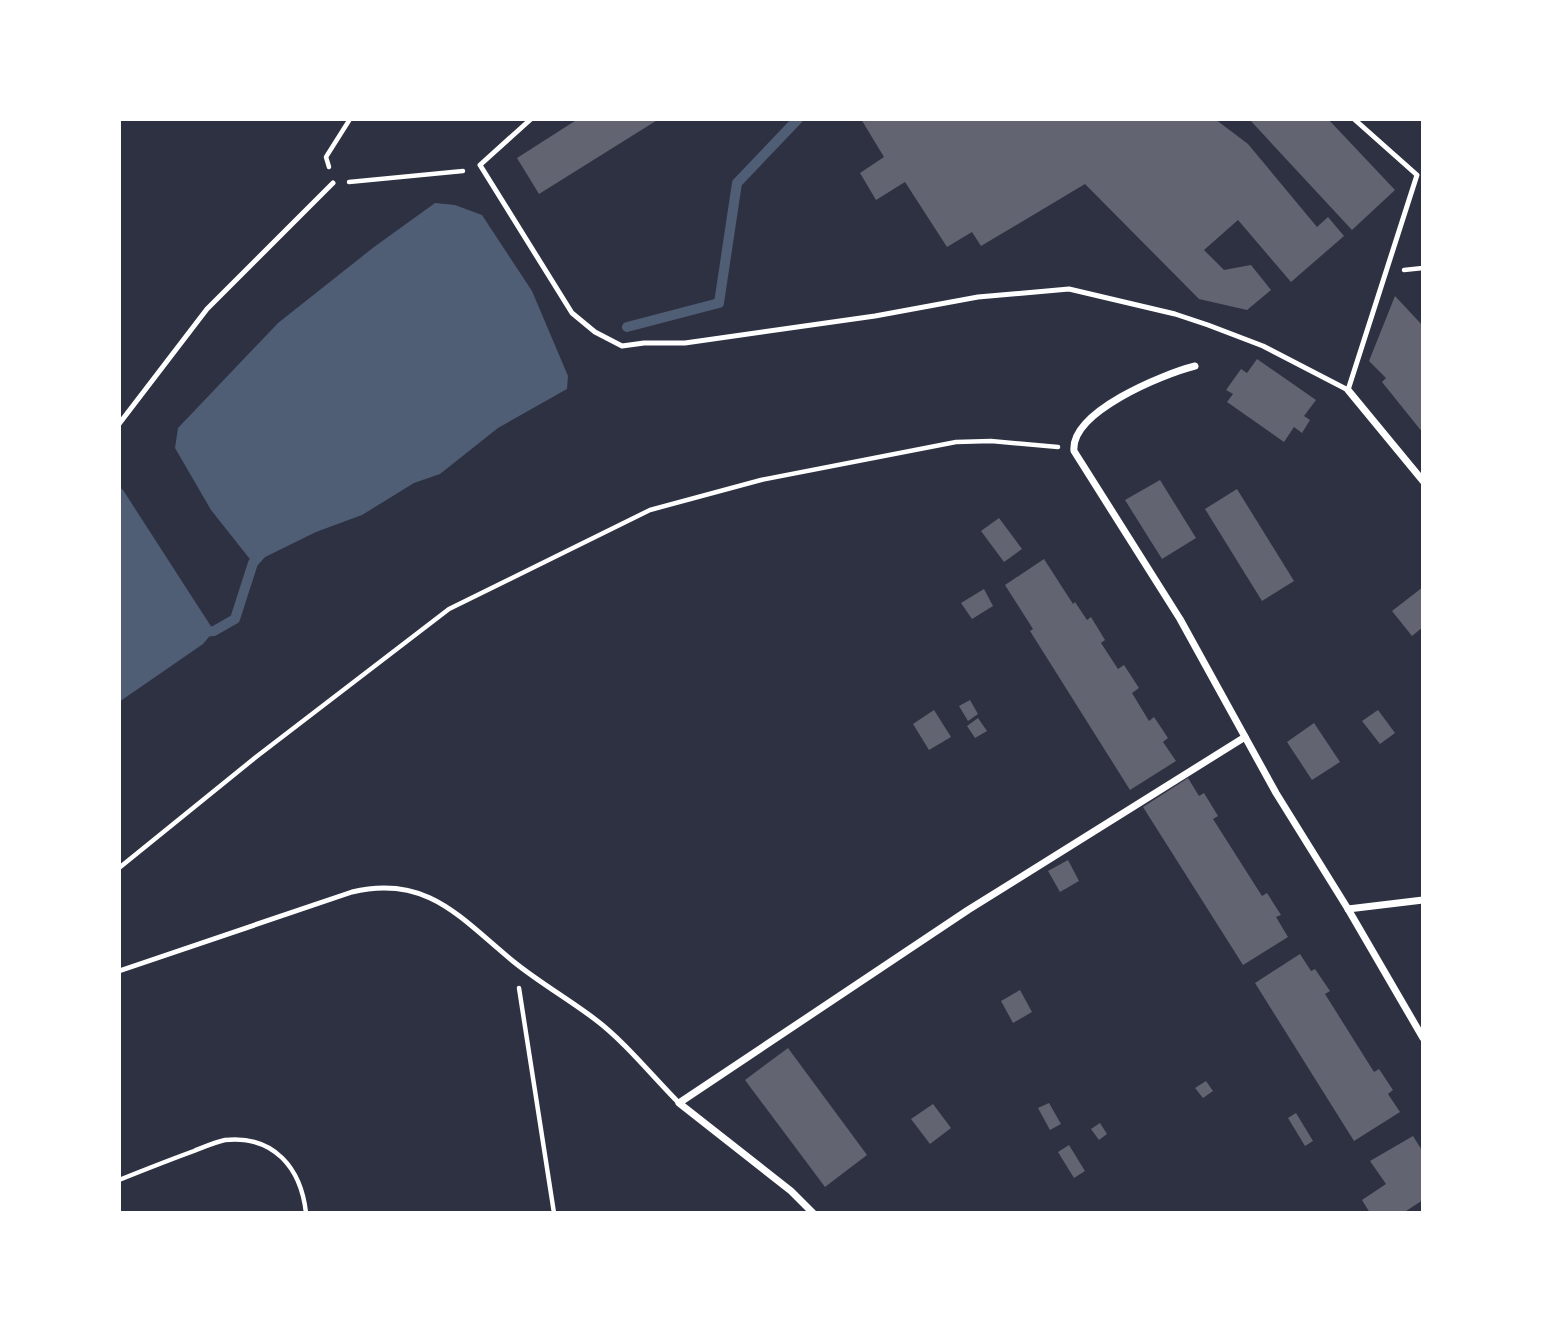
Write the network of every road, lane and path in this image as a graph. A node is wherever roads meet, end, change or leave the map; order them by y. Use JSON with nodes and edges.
{"nodes":[{"id":1,"x":350,"y":119,"type":"edge"},
{"id":2,"x":531,"y":119,"type":"edge"},
{"id":3,"x":1354,"y":119,"type":"edge"},
{"id":4,"x":488,"y":178,"type":"junction"},
{"id":5,"x":333,"y":183,"type":"junction"},
{"id":6,"x":1195,"y":366,"type":"dead end"},
{"id":7,"x":1348,"y":390,"type":"junction"},
{"id":8,"x":119,"y":424,"type":"edge"},
{"id":9,"x":1073,"y":446,"type":"junction"},
{"id":10,"x":1423,"y":481,"type":"edge"},
{"id":11,"x":1245,"y":737,"type":"junction"},
{"id":12,"x":119,"y":869,"type":"edge"},
{"id":13,"x":1423,"y":900,"type":"edge"},
{"id":14,"x":1348,"y":908,"type":"junction"},
{"id":15,"x":514,"y":962,"type":"junction"},
{"id":16,"x":119,"y":971,"type":"edge"},
{"id":17,"x":1423,"y":1038,"type":"edge"},
{"id":18,"x":679,"y":1103,"type":"junction"},
{"id":19,"x":119,"y":1180,"type":"edge"},
{"id":20,"x":306,"y":1213,"type":"edge"},
{"id":21,"x":554,"y":1213,"type":"edge"},
{"id":22,"x":813,"y":1213,"type":"edge"}],
"edges":[{"from":1,"to":5,"type":"path"},
{"from":2,"to":4,"type":"lane"},
{"from":3,"to":7,"type":"lane"},
{"from":4,"to":5,"type":"path"},
{"from":4,"to":7,"type":"lane"},
{"from":5,"to":8,"type":"lane"},
{"from":6,"to":9,"type":"street"},
{"from":7,"to":10,"type":"street"},
{"from":9,"to":11,"type":"street"},
{"from":9,"to":12,"type":"path"},
{"from":11,"to":14,"type":"street"},
{"from":11,"to":18,"type":"street"},
{"from":13,"to":14,"type":"street"},
{"from":14,"to":17,"type":"street"},
{"from":15,"to":16,"type":"lane"},
{"from":15,"to":18,"type":"lane"},
{"from":15,"to":21,"type":"path"},
{"from":18,"to":22,"type":"street"},
{"from":19,"to":20,"type":"path"}]}
